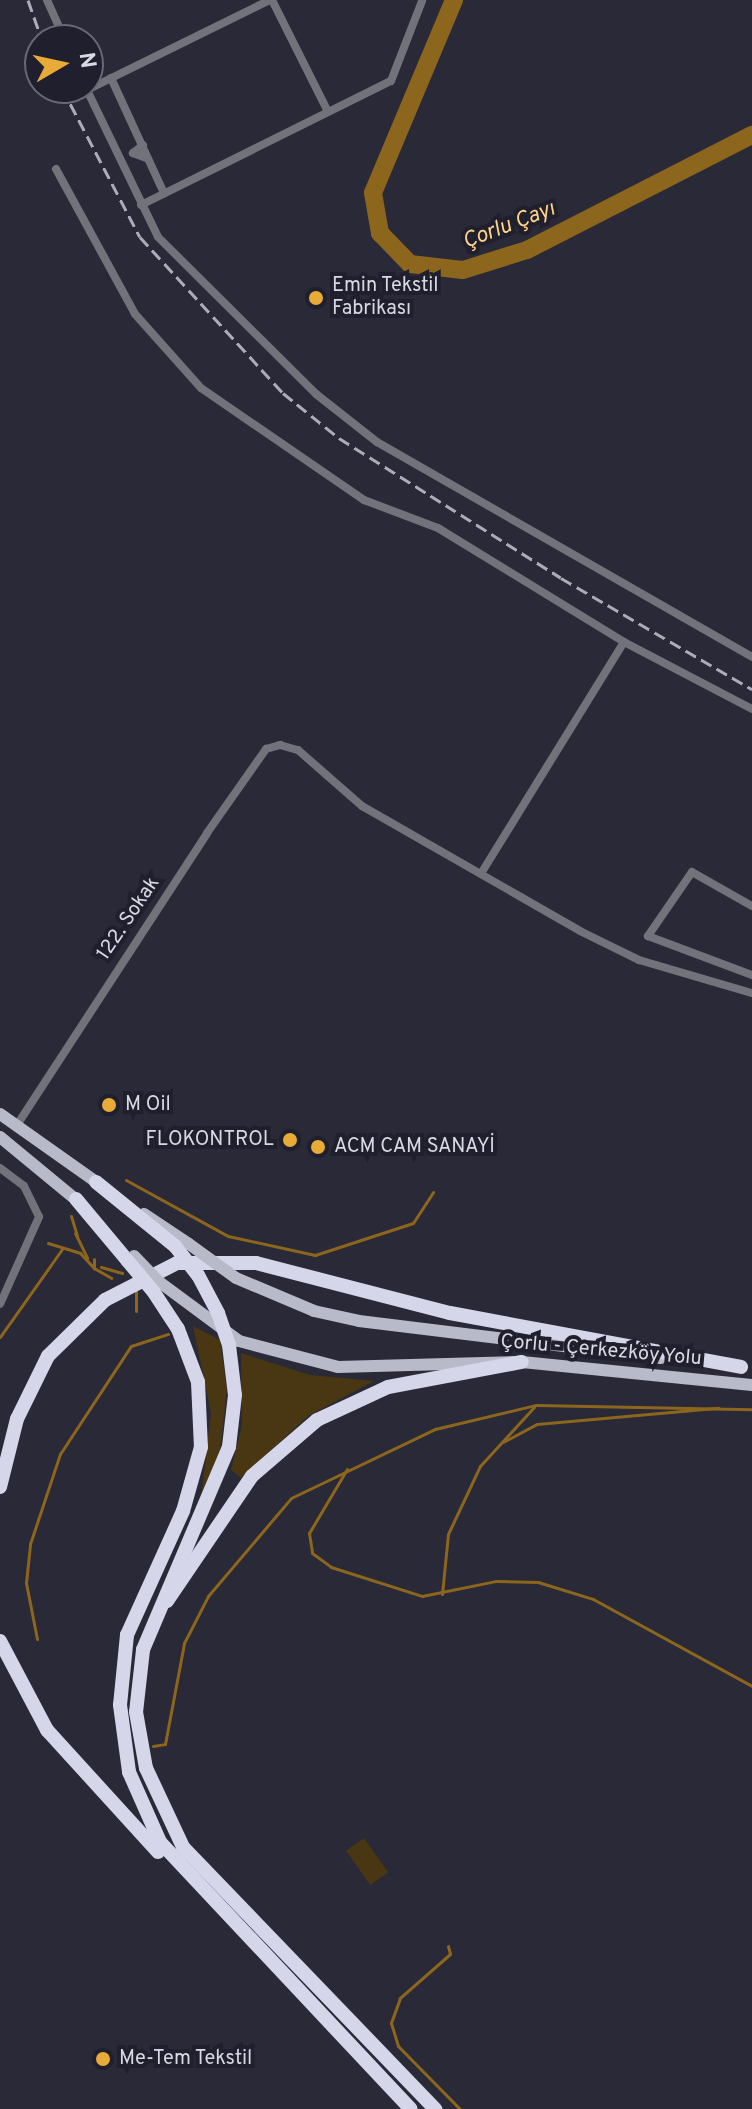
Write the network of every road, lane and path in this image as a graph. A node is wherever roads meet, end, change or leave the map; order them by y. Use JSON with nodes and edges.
{"nodes":[{"id":1,"x":47,"y":0,"type":"edge"},
{"id":2,"x":271,"y":0,"type":"edge"},
{"id":3,"x":422,"y":1,"type":"edge"},
{"id":4,"x":58,"y":24,"type":"edge"},
{"id":5,"x":111,"y":78,"type":"junction"},
{"id":6,"x":104,"y":81,"type":"edge"},
{"id":7,"x":93,"y":104,"type":"edge"},
{"id":8,"x":328,"y":112,"type":"junction"},
{"id":9,"x":56,"y":169,"type":"dead end"},
{"id":10,"x":164,"y":193,"type":"junction"},
{"id":11,"x":141,"y":205,"type":"junction"},
{"id":12,"x":624,"y":642,"type":"junction"},
{"id":13,"x":752,"y":657,"type":"edge"},
{"id":14,"x":752,"y":709,"type":"edge"},
{"id":15,"x":483,"y":870,"type":"junction"},
{"id":16,"x":752,"y":906,"type":"edge"},
{"id":17,"x":752,"y":975,"type":"edge"},
{"id":18,"x":752,"y":993,"type":"edge"},
{"id":19,"x":0,"y":1114,"type":"edge"},
{"id":20,"x":17,"y":1125,"type":"junction"},
{"id":21,"x":0,"y":1137,"type":"edge"},
{"id":22,"x":0,"y":1168,"type":"edge"},
{"id":23,"x":96,"y":1182,"type":"joint"},
{"id":24,"x":76,"y":1199,"type":"joint"},
{"id":25,"x":182,"y":1245,"type":"junction"},
{"id":26,"x":156,"y":1286,"type":"junction"},
{"id":27,"x":0,"y":1304,"type":"edge"},
{"id":28,"x":522,"y":1362,"type":"junction"},
{"id":29,"x":746,"y":1367,"type":"edge"},
{"id":30,"x":752,"y":1385,"type":"edge"},
{"id":31,"x":0,"y":1487,"type":"edge"},
{"id":32,"x":0,"y":1641,"type":"edge"},
{"id":33,"x":137,"y":1684,"type":"junction"},
{"id":34,"x":217,"y":1908,"type":"junction"},
{"id":35,"x":338,"y":2009,"type":"junction"},
{"id":36,"x":325,"y":2021,"type":"junction"},
{"id":37,"x":411,"y":2109,"type":"edge"},
{"id":38,"x":435,"y":2109,"type":"edge"}],
"edges":[{"from":1,"to":4,"type":"street"},
{"from":2,"to":5,"type":"street"},
{"from":2,"to":8,"type":"street"},
{"from":3,"to":8,"type":"street"},
{"from":5,"to":6,"type":"street"},
{"from":5,"to":10,"type":"street"},
{"from":7,"to":11,"type":"street"},
{"from":8,"to":10,"type":"street"},
{"from":9,"to":12,"type":"street"},
{"from":10,"to":11,"type":"street"},
{"from":11,"to":13,"type":"street"},
{"from":12,"to":14,"type":"street"},
{"from":12,"to":15,"type":"street"},
{"from":15,"to":18,"type":"street"},
{"from":15,"to":20,"type":"street","name":"122. Sokak"},
{"from":16,"to":17,"type":"street"},
{"from":19,"to":20,"type":"main road"},
{"from":20,"to":23,"type":"main road"},
{"from":21,"to":24,"type":"main road"},
{"from":22,"to":27,"type":"street"},
{"from":23,"to":25,"type":"highway"},
{"from":24,"to":26,"type":"highway","bridge":true},
{"from":25,"to":29,"type":"main road","name":"Çorlu - Çerkezköy Yolu","bridge":true},
{"from":25,"to":33,"type":"highway","bridge":true},
{"from":26,"to":28,"type":"main road","name":"Çorlu - Çerkezköy Yolu"},
{"from":26,"to":34,"type":"highway"},
{"from":28,"to":30,"type":"main road","name":"Çorlu - Çerkezköy Yolu"},
{"from":28,"to":33,"type":"highway"},
{"from":29,"to":31,"type":"highway"},
{"from":32,"to":34,"type":"highway"},
{"from":33,"to":35,"type":"highway"},
{"from":34,"to":36,"type":"highway"},
{"from":35,"to":36,"type":"highway"},
{"from":35,"to":38,"type":"highway"},
{"from":36,"to":37,"type":"highway"}]}
